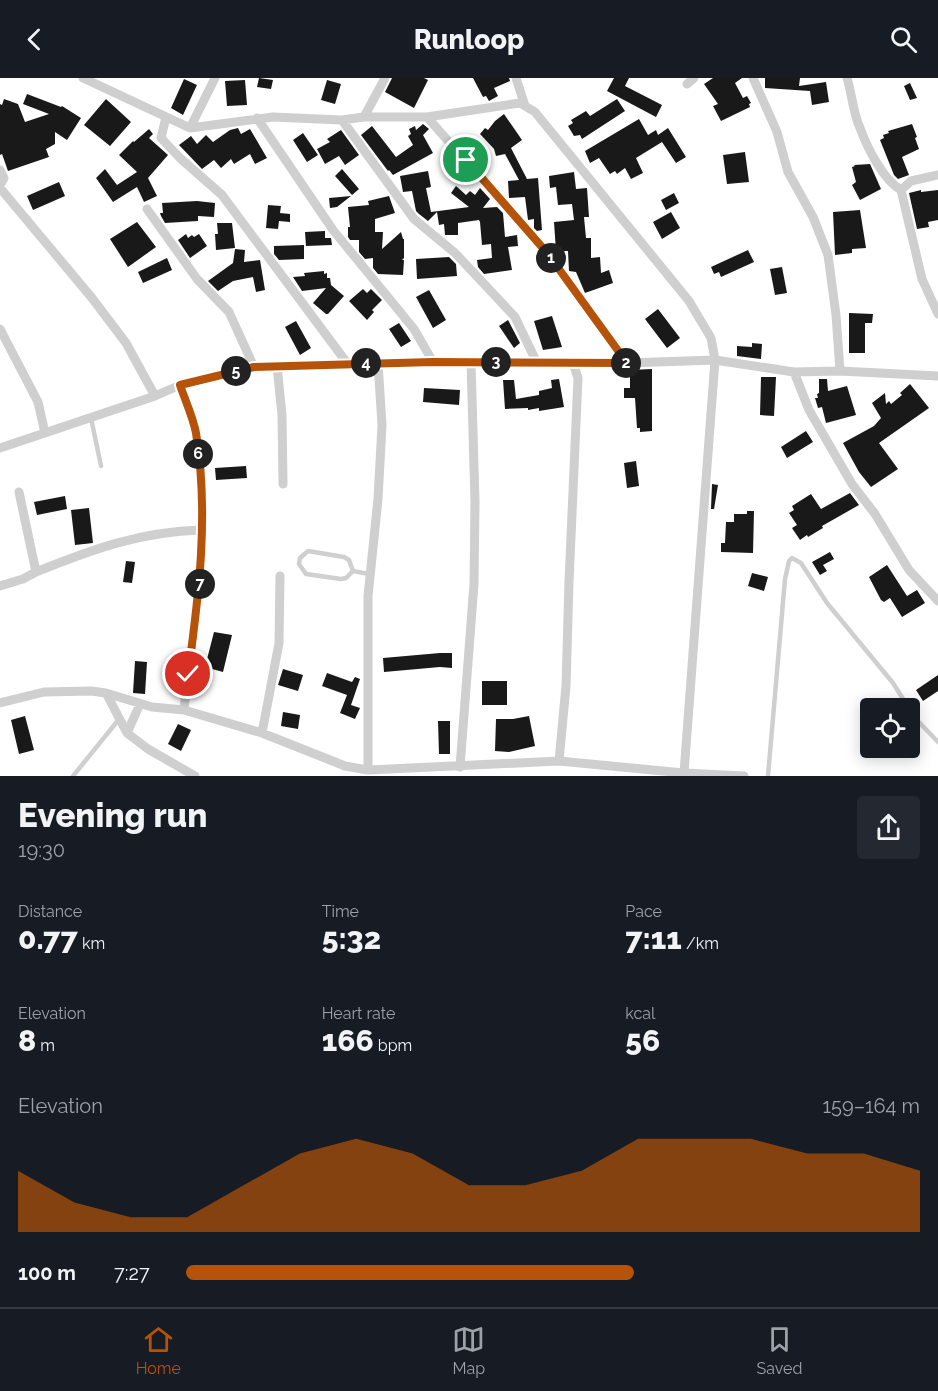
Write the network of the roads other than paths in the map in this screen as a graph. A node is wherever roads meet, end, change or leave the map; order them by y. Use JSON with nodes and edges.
{"nodes":[{"id":1,"x":83,"y":78,"type":"edge"},
{"id":2,"x":215,"y":78,"type":"edge"},
{"id":3,"x":385,"y":78,"type":"edge"},
{"id":4,"x":516,"y":78,"type":"edge"},
{"id":5,"x":753,"y":78,"type":"edge"},
{"id":6,"x":847,"y":78,"type":"edge"},
{"id":7,"x":525,"y":106,"type":"junction"},
{"id":8,"x":166,"y":117,"type":"junction"},
{"id":9,"x":364,"y":117,"type":"junction"},
{"id":10,"x":427,"y":117,"type":"junction"},
{"id":11,"x":256,"y":118,"type":"junction"},
{"id":12,"x":342,"y":120,"type":"junction"},
{"id":13,"x":190,"y":129,"type":"junction"},
{"id":14,"x":0,"y":170,"type":"edge"},
{"id":15,"x":938,"y":175,"type":"edge"},
{"id":16,"x":0,"y":186,"type":"edge"},
{"id":17,"x":901,"y":190,"type":"junction"},
{"id":18,"x":147,"y":209,"type":"dead end"},
{"id":19,"x":938,"y":314,"type":"edge"},
{"id":20,"x":0,"y":328,"type":"edge"},
{"id":21,"x":715,"y":360,"type":"junction"},
{"id":22,"x":433,"y":362,"type":"junction"},
{"id":23,"x":471,"y":362,"type":"junction"},
{"id":24,"x":347,"y":363,"type":"junction"},
{"id":25,"x":378,"y":363,"type":"junction"},
{"id":26,"x":537,"y":363,"type":"junction"},
{"id":27,"x":573,"y":363,"type":"junction"},
{"id":28,"x":627,"y":363,"type":"junction"},
{"id":29,"x":277,"y":366,"type":"junction"},
{"id":30,"x":254,"y":367,"type":"junction"},
{"id":31,"x":840,"y":370,"type":"junction"},
{"id":32,"x":794,"y":372,"type":"junction"},
{"id":33,"x":938,"y":376,"type":"edge"},
{"id":34,"x":180,"y":385,"type":"junction"},
{"id":35,"x":155,"y":396,"type":"junction"},
{"id":36,"x":91,"y":418,"type":"junction"},
{"id":37,"x":45,"y":433,"type":"junction"},
{"id":38,"x":0,"y":448,"type":"edge"},
{"id":39,"x":101,"y":465,"type":"dead end"},
{"id":40,"x":283,"y":484,"type":"dead end"},
{"id":41,"x":19,"y":492,"type":"dead end"},
{"id":42,"x":201,"y":530,"type":"junction"},
{"id":43,"x":353,"y":571,"type":"junction"},
{"id":44,"x":36,"y":572,"type":"junction"},
{"id":45,"x":370,"y":574,"type":"junction"},
{"id":46,"x":280,"y":576,"type":"dead end"},
{"id":47,"x":0,"y":586,"type":"edge"},
{"id":48,"x":938,"y":601,"type":"edge"},
{"id":49,"x":106,"y":693,"type":"junction"},
{"id":50,"x":0,"y":703,"type":"edge"},
{"id":51,"x":140,"y":704,"type":"junction"},
{"id":52,"x":184,"y":710,"type":"junction"},
{"id":53,"x":120,"y":718,"type":"junction"},
{"id":54,"x":127,"y":733,"type":"junction"},
{"id":55,"x":262,"y":734,"type":"junction"},
{"id":56,"x":938,"y":742,"type":"edge"},
{"id":57,"x":559,"y":761,"type":"junction"},
{"id":58,"x":460,"y":767,"type":"junction"},
{"id":59,"x":368,"y":770,"type":"junction"},
{"id":60,"x":682,"y":775,"type":"edge"},
{"id":61,"x":74,"y":776,"type":"edge"},
{"id":62,"x":195,"y":776,"type":"edge"},
{"id":63,"x":744,"y":776,"type":"edge"},
{"id":64,"x":768,"y":776,"type":"edge"}],
"edges":[{"from":1,"to":8,"type":"street"},
{"from":2,"to":13,"type":"street"},
{"from":3,"to":9,"type":"street"},
{"from":4,"to":7,"type":"street"},
{"from":5,"to":31,"type":"street"},
{"from":6,"to":17,"type":"street"},
{"from":7,"to":10,"type":"street"},
{"from":7,"to":21,"type":"street"},
{"from":8,"to":13,"type":"street"},
{"from":8,"to":24,"type":"street"},
{"from":9,"to":10,"type":"street"},
{"from":9,"to":12,"type":"street"},
{"from":10,"to":28,"type":"street"},
{"from":11,"to":12,"type":"street"},
{"from":11,"to":13,"type":"street"},
{"from":11,"to":22,"type":"street"},
{"from":12,"to":26,"type":"street"},
{"from":14,"to":16,"type":"street"},
{"from":15,"to":17,"type":"street"},
{"from":16,"to":35,"type":"street"},
{"from":17,"to":19,"type":"street"},
{"from":18,"to":30,"type":"street"},
{"from":20,"to":37,"type":"street"},
{"from":21,"to":28,"type":"street"},
{"from":21,"to":32,"type":"street"},
{"from":21,"to":60,"type":"street"},
{"from":22,"to":23,"type":"street"},
{"from":22,"to":25,"type":"street"},
{"from":23,"to":26,"type":"street"},
{"from":23,"to":58,"type":"street"},
{"from":24,"to":25,"type":"street"},
{"from":24,"to":29,"type":"street"},
{"from":25,"to":45,"type":"street"},
{"from":26,"to":27,"type":"street"},
{"from":27,"to":28,"type":"street"},
{"from":27,"to":57,"type":"street"},
{"from":29,"to":30,"type":"street"},
{"from":29,"to":40,"type":"street"},
{"from":30,"to":34,"type":"street"},
{"from":31,"to":32,"type":"street"},
{"from":31,"to":33,"type":"street"},
{"from":32,"to":48,"type":"street"},
{"from":34,"to":35,"type":"street"},
{"from":34,"to":42,"type":"street"},
{"from":35,"to":36,"type":"street"},
{"from":36,"to":37,"type":"street"},
{"from":36,"to":39,"type":"lane"},
{"from":37,"to":38,"type":"street"},
{"from":41,"to":44,"type":"street"},
{"from":42,"to":44,"type":"street"},
{"from":42,"to":52,"type":"street"},
{"from":43,"to":43,"type":"lane"},
{"from":43,"to":45,"type":"lane"},
{"from":44,"to":47,"type":"street"},
{"from":45,"to":59,"type":"street"},
{"from":46,"to":55,"type":"street"},
{"from":49,"to":50,"type":"street"},
{"from":49,"to":51,"type":"street"},
{"from":49,"to":53,"type":"street"},
{"from":51,"to":52,"type":"street"},
{"from":51,"to":54,"type":"street"},
{"from":52,"to":55,"type":"street"},
{"from":53,"to":54,"type":"street"},
{"from":53,"to":61,"type":"lane"},
{"from":54,"to":62,"type":"street"},
{"from":55,"to":59,"type":"street"},
{"from":56,"to":64,"type":"lane"},
{"from":57,"to":58,"type":"street"},
{"from":57,"to":60,"type":"street"},
{"from":58,"to":59,"type":"street"},
{"from":60,"to":63,"type":"street"}]}
